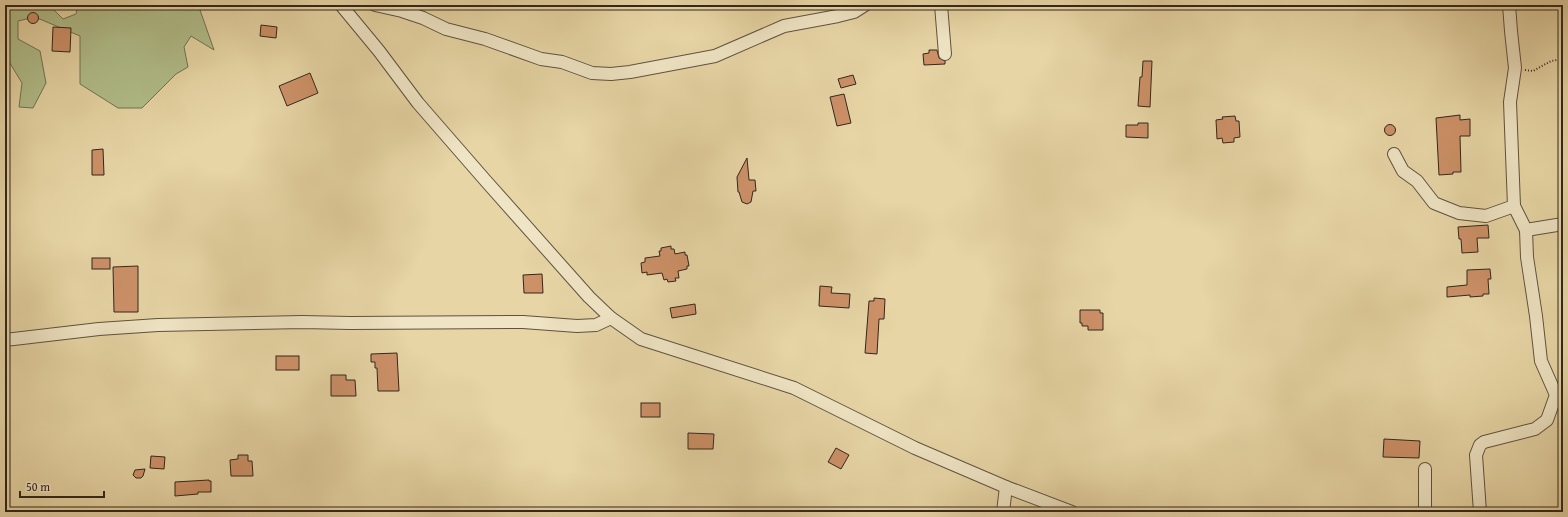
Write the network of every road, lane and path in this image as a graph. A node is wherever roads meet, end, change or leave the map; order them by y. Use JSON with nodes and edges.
{"nodes":[{"id":1,"x":341,"y":5,"type":"edge"},
{"id":2,"x":375,"y":5,"type":"edge"},
{"id":3,"x":865,"y":5,"type":"edge"},
{"id":4,"x":942,"y":5,"type":"edge"},
{"id":5,"x":1510,"y":5,"type":"edge"},
{"id":6,"x":945,"y":54,"type":"dead end"},
{"id":7,"x":1563,"y":59,"type":"edge"},
{"id":8,"x":1515,"y":68,"type":"junction"},
{"id":9,"x":1394,"y":154,"type":"dead end"},
{"id":10,"x":1514,"y":206,"type":"junction"},
{"id":11,"x":1563,"y":224,"type":"edge"},
{"id":12,"x":1526,"y":230,"type":"junction"},
{"id":13,"x":611,"y":318,"type":"junction"},
{"id":14,"x":5,"y":340,"type":"edge"},
{"id":15,"x":1560,"y":394,"type":"edge"},
{"id":16,"x":1425,"y":470,"type":"dead end"},
{"id":17,"x":1006,"y":487,"type":"junction"},
{"id":18,"x":1003,"y":512,"type":"edge"},
{"id":19,"x":1072,"y":512,"type":"edge"},
{"id":20,"x":1425,"y":512,"type":"edge"},
{"id":21,"x":1480,"y":512,"type":"edge"}],
"edges":[{"from":1,"to":13,"type":"street"},
{"from":2,"to":3,"type":"street"},
{"from":4,"to":6,"type":"street"},
{"from":5,"to":8,"type":"street"},
{"from":7,"to":8,"type":"path"},
{"from":8,"to":10,"type":"street"},
{"from":9,"to":10,"type":"street"},
{"from":10,"to":12,"type":"street"},
{"from":11,"to":12,"type":"street"},
{"from":12,"to":15,"type":"street"},
{"from":13,"to":14,"type":"street"},
{"from":13,"to":17,"type":"street"},
{"from":15,"to":21,"type":"street"},
{"from":16,"to":20,"type":"street"},
{"from":17,"to":18,"type":"street"},
{"from":17,"to":19,"type":"street"}]}
